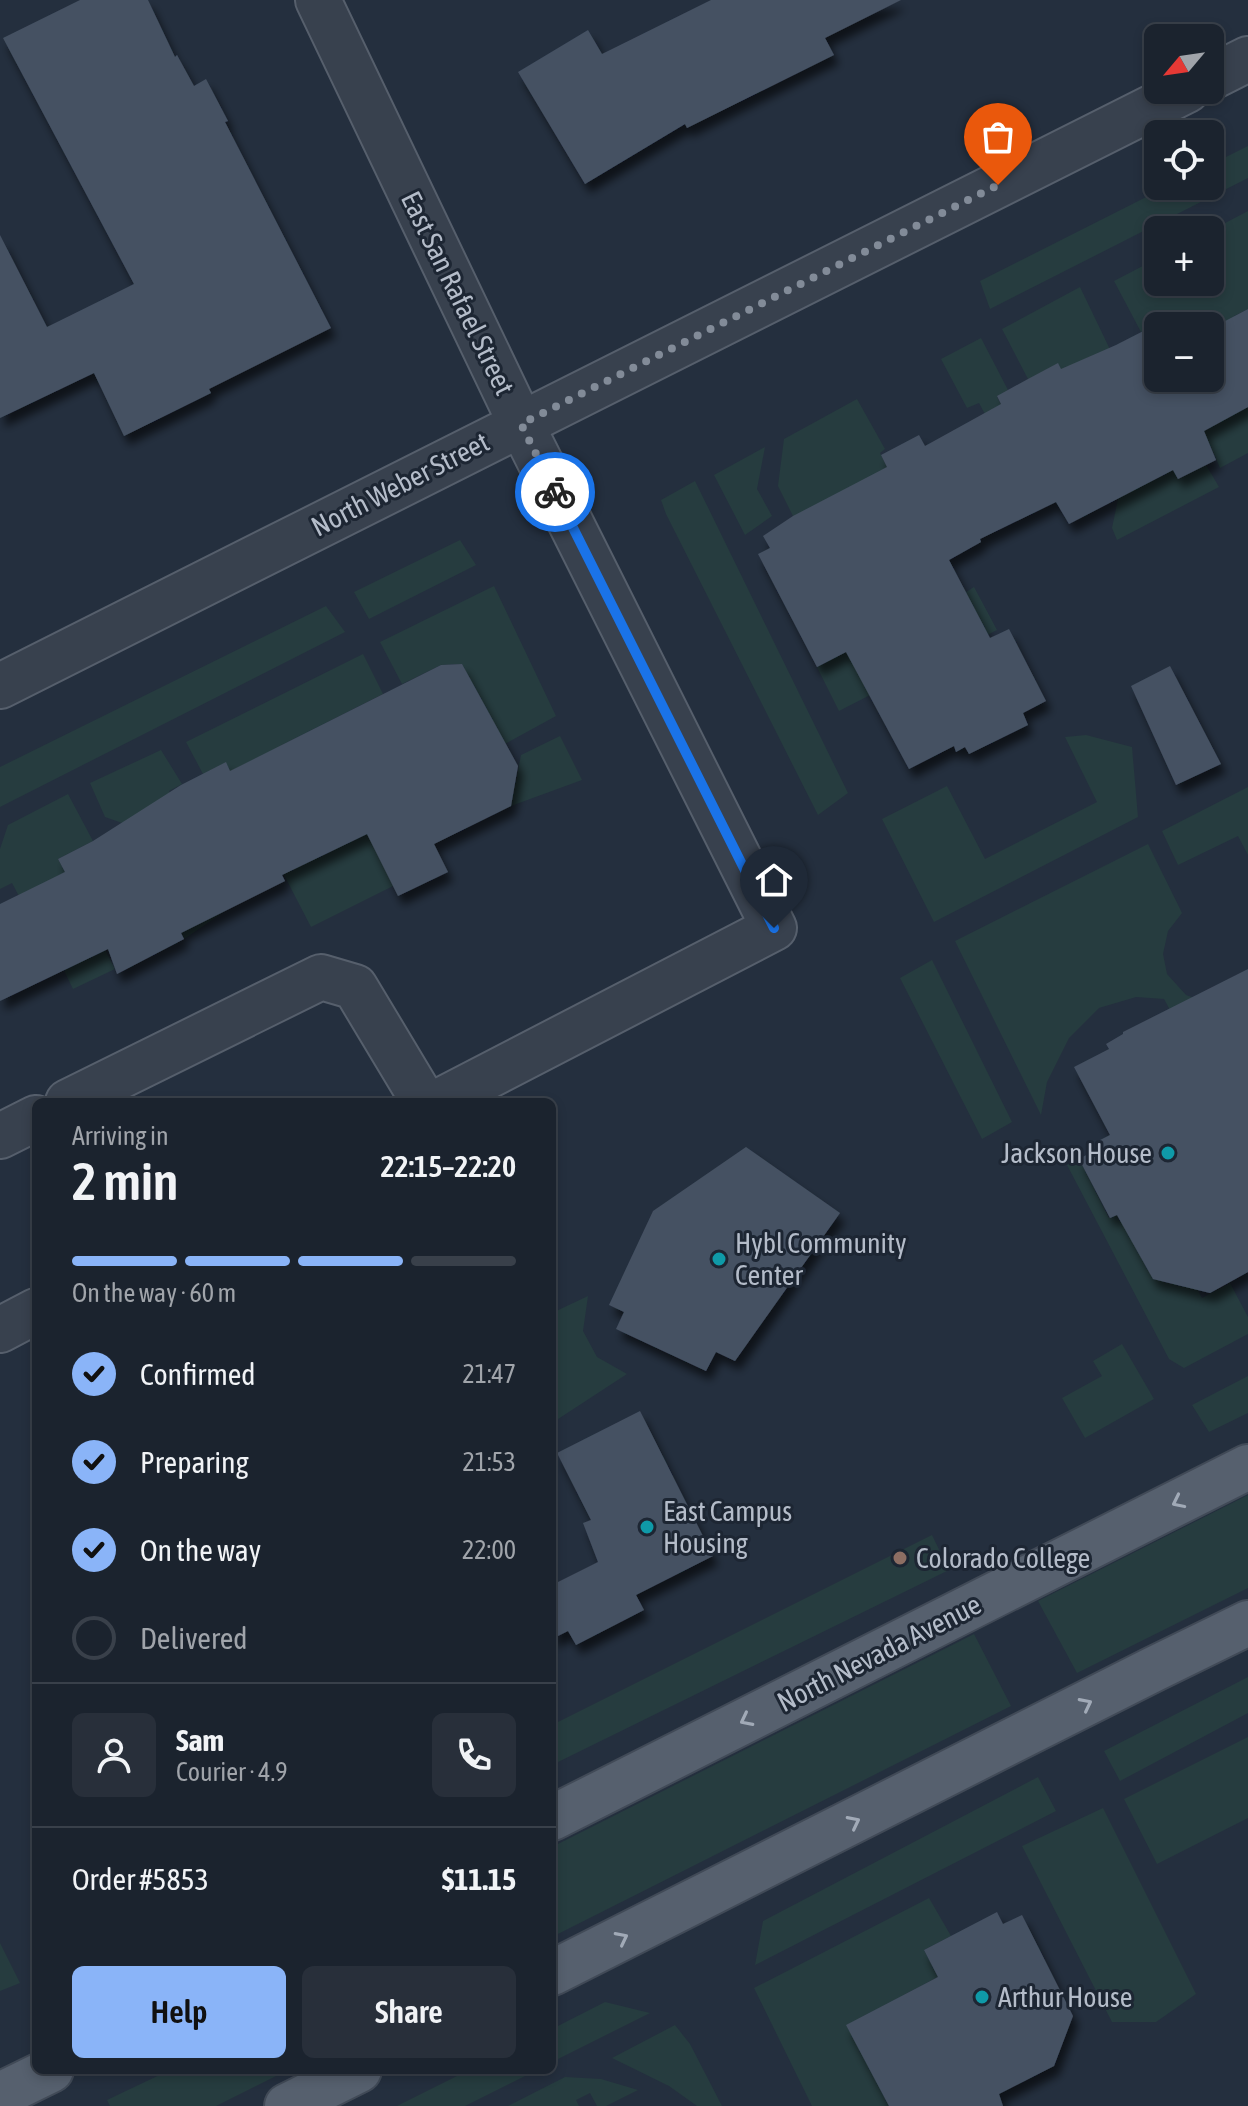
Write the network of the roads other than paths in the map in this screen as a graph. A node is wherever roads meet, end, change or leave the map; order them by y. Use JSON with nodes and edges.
{"nodes":[{"id":1,"x":318,"y":0,"type":"edge"},
{"id":2,"x":1248,"y":59,"type":"edge"},
{"id":3,"x":1224,"y":71,"type":"edge"},
{"id":4,"x":1159,"y":104,"type":"edge"},
{"id":5,"x":521,"y":424,"type":"junction"},
{"id":6,"x":0,"y":686,"type":"edge"},
{"id":7,"x":76,"y":1098,"type":"edge"},
{"id":8,"x":422,"y":1098,"type":"edge"},
{"id":9,"x":446,"y":1098,"type":"edge"},
{"id":10,"x":32,"y":1120,"type":"edge"},
{"id":11,"x":0,"y":1136,"type":"edge"},
{"id":12,"x":32,"y":1313,"type":"edge"},
{"id":13,"x":0,"y":1330,"type":"edge"},
{"id":14,"x":1248,"y":1467,"type":"edge"},
{"id":15,"x":1248,"y":1623,"type":"edge"},
{"id":16,"x":556,"y":1816,"type":"edge"},
{"id":17,"x":556,"y":1971,"type":"edge"},
{"id":18,"x":43,"y":2074,"type":"edge"},
{"id":19,"x":351,"y":2074,"type":"edge"},
{"id":20,"x":0,"y":2095,"type":"edge"},
{"id":21,"x":287,"y":2106,"type":"edge"}],
"edges":[{"from":1,"to":5,"type":"street","name":"East San Rafael Street"},
{"from":2,"to":3,"type":"street"},
{"from":4,"to":5,"type":"street","name":"North Weber Street"},
{"from":5,"to":6,"type":"street","name":"North Weber Street"},
{"from":5,"to":9,"type":"street","name":"East San Rafael Street"},
{"from":7,"to":8,"type":"street"},
{"from":10,"to":11,"type":"street"},
{"from":12,"to":13,"type":"street"},
{"from":14,"to":16,"type":"main road","name":"North Nevada Avenue","one_way":true},
{"from":17,"to":15,"type":"main road","one_way":true},
{"from":18,"to":20,"type":"main road"},
{"from":19,"to":21,"type":"main road"}]}
